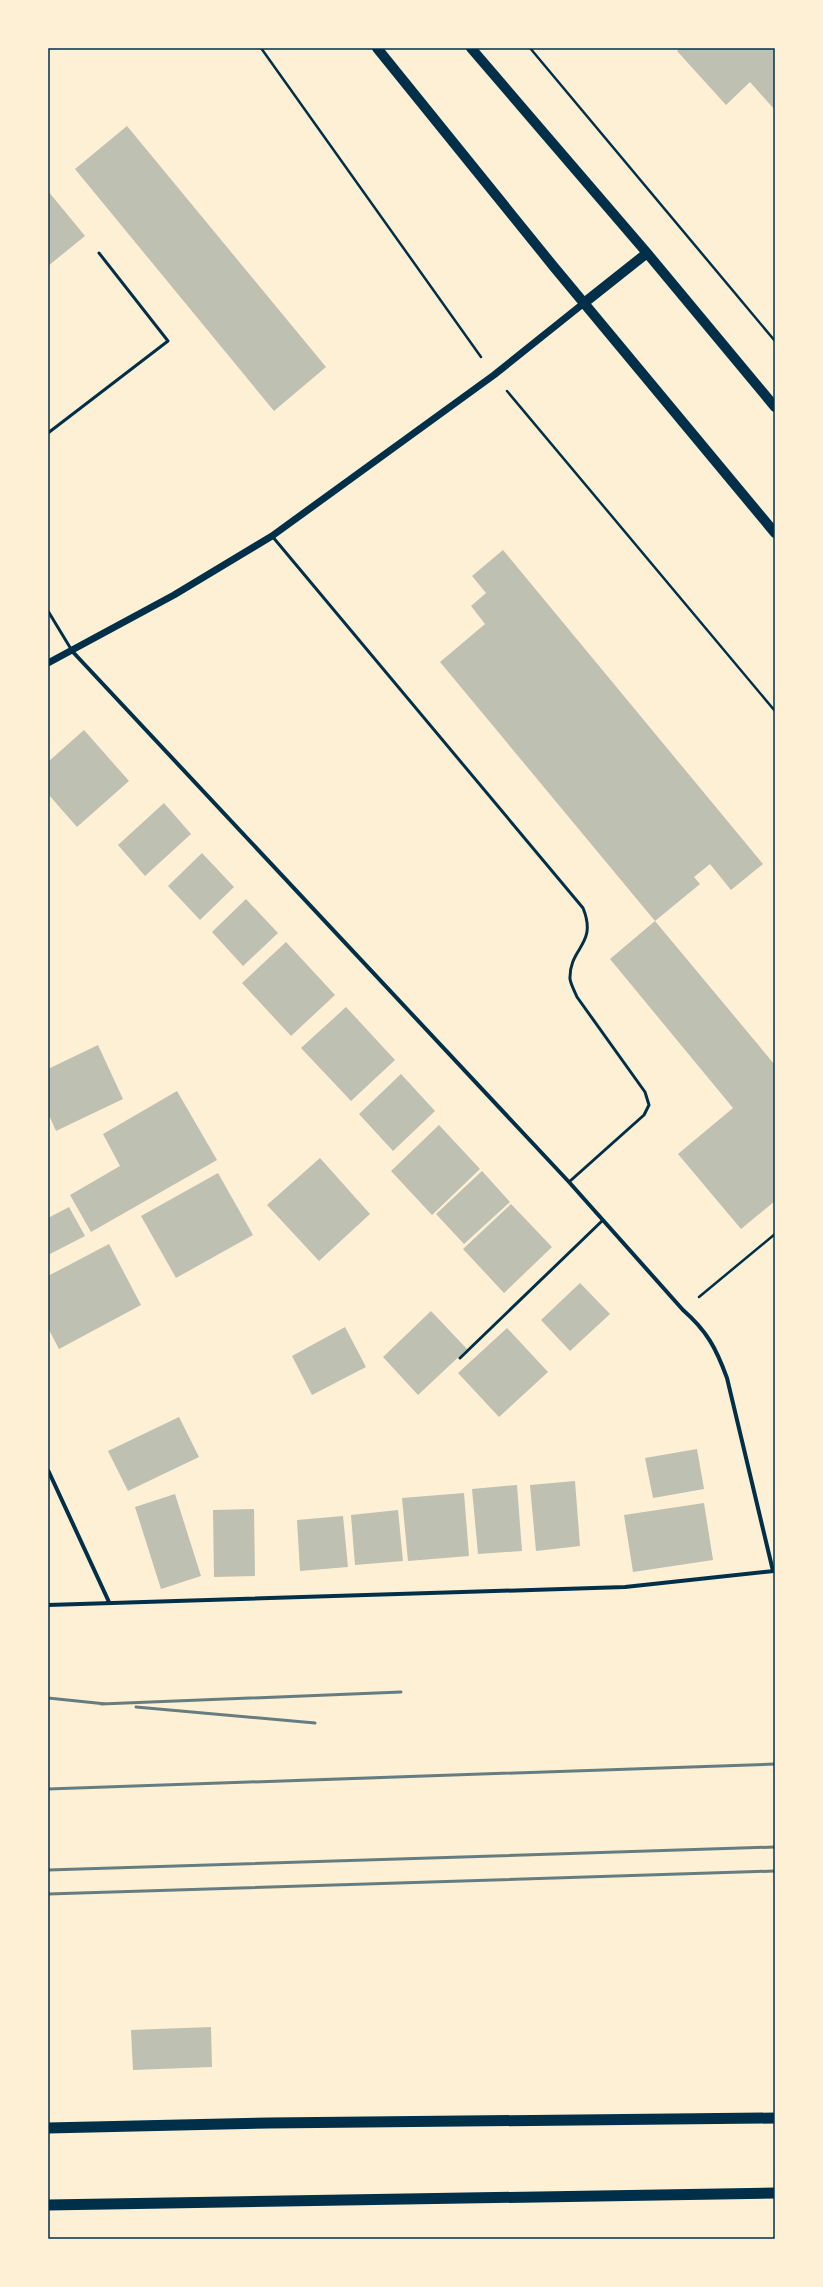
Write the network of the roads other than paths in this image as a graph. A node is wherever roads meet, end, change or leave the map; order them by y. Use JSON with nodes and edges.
{"nodes":[{"id":1,"x":377,"y":48,"type":"edge"},
{"id":2,"x":471,"y":48,"type":"edge"},
{"id":3,"x":99,"y":253,"type":"dead end"},
{"id":4,"x":647,"y":253,"type":"junction"},
{"id":5,"x":584,"y":303,"type":"junction"},
{"id":6,"x":775,"y":407,"type":"edge"},
{"id":7,"x":48,"y":434,"type":"edge"},
{"id":8,"x":775,"y":533,"type":"edge"},
{"id":9,"x":272,"y":536,"type":"junction"},
{"id":10,"x":48,"y":612,"type":"edge"},
{"id":11,"x":72,"y":651,"type":"junction"},
{"id":12,"x":48,"y":664,"type":"edge"},
{"id":13,"x":569,"y":1182,"type":"junction"},
{"id":14,"x":603,"y":1220,"type":"junction"},
{"id":15,"x":460,"y":1358,"type":"dead end"},
{"id":16,"x":48,"y":1470,"type":"edge"},
{"id":17,"x":774,"y":1571,"type":"edge"},
{"id":18,"x":109,"y":1602,"type":"junction"},
{"id":19,"x":48,"y":1605,"type":"edge"},
{"id":20,"x":775,"y":2118,"type":"edge"},
{"id":21,"x":48,"y":2128,"type":"edge"},
{"id":22,"x":775,"y":2193,"type":"edge"},
{"id":23,"x":48,"y":2205,"type":"edge"}],
"edges":[{"from":1,"to":5,"type":"main road"},
{"from":2,"to":4,"type":"main road"},
{"from":3,"to":7,"type":"lane"},
{"from":4,"to":5,"type":"main road"},
{"from":4,"to":6,"type":"main road"},
{"from":5,"to":8,"type":"main road"},
{"from":5,"to":9,"type":"street"},
{"from":9,"to":11,"type":"street"},
{"from":9,"to":13,"type":"lane"},
{"from":10,"to":11,"type":"lane"},
{"from":11,"to":12,"type":"street"},
{"from":11,"to":13,"type":"street"},
{"from":13,"to":14,"type":"street"},
{"from":14,"to":15,"type":"lane"},
{"from":14,"to":17,"type":"street"},
{"from":16,"to":18,"type":"street"},
{"from":17,"to":18,"type":"street"},
{"from":18,"to":19,"type":"street"},
{"from":20,"to":21,"type":"highway"},
{"from":22,"to":23,"type":"highway"}]}
